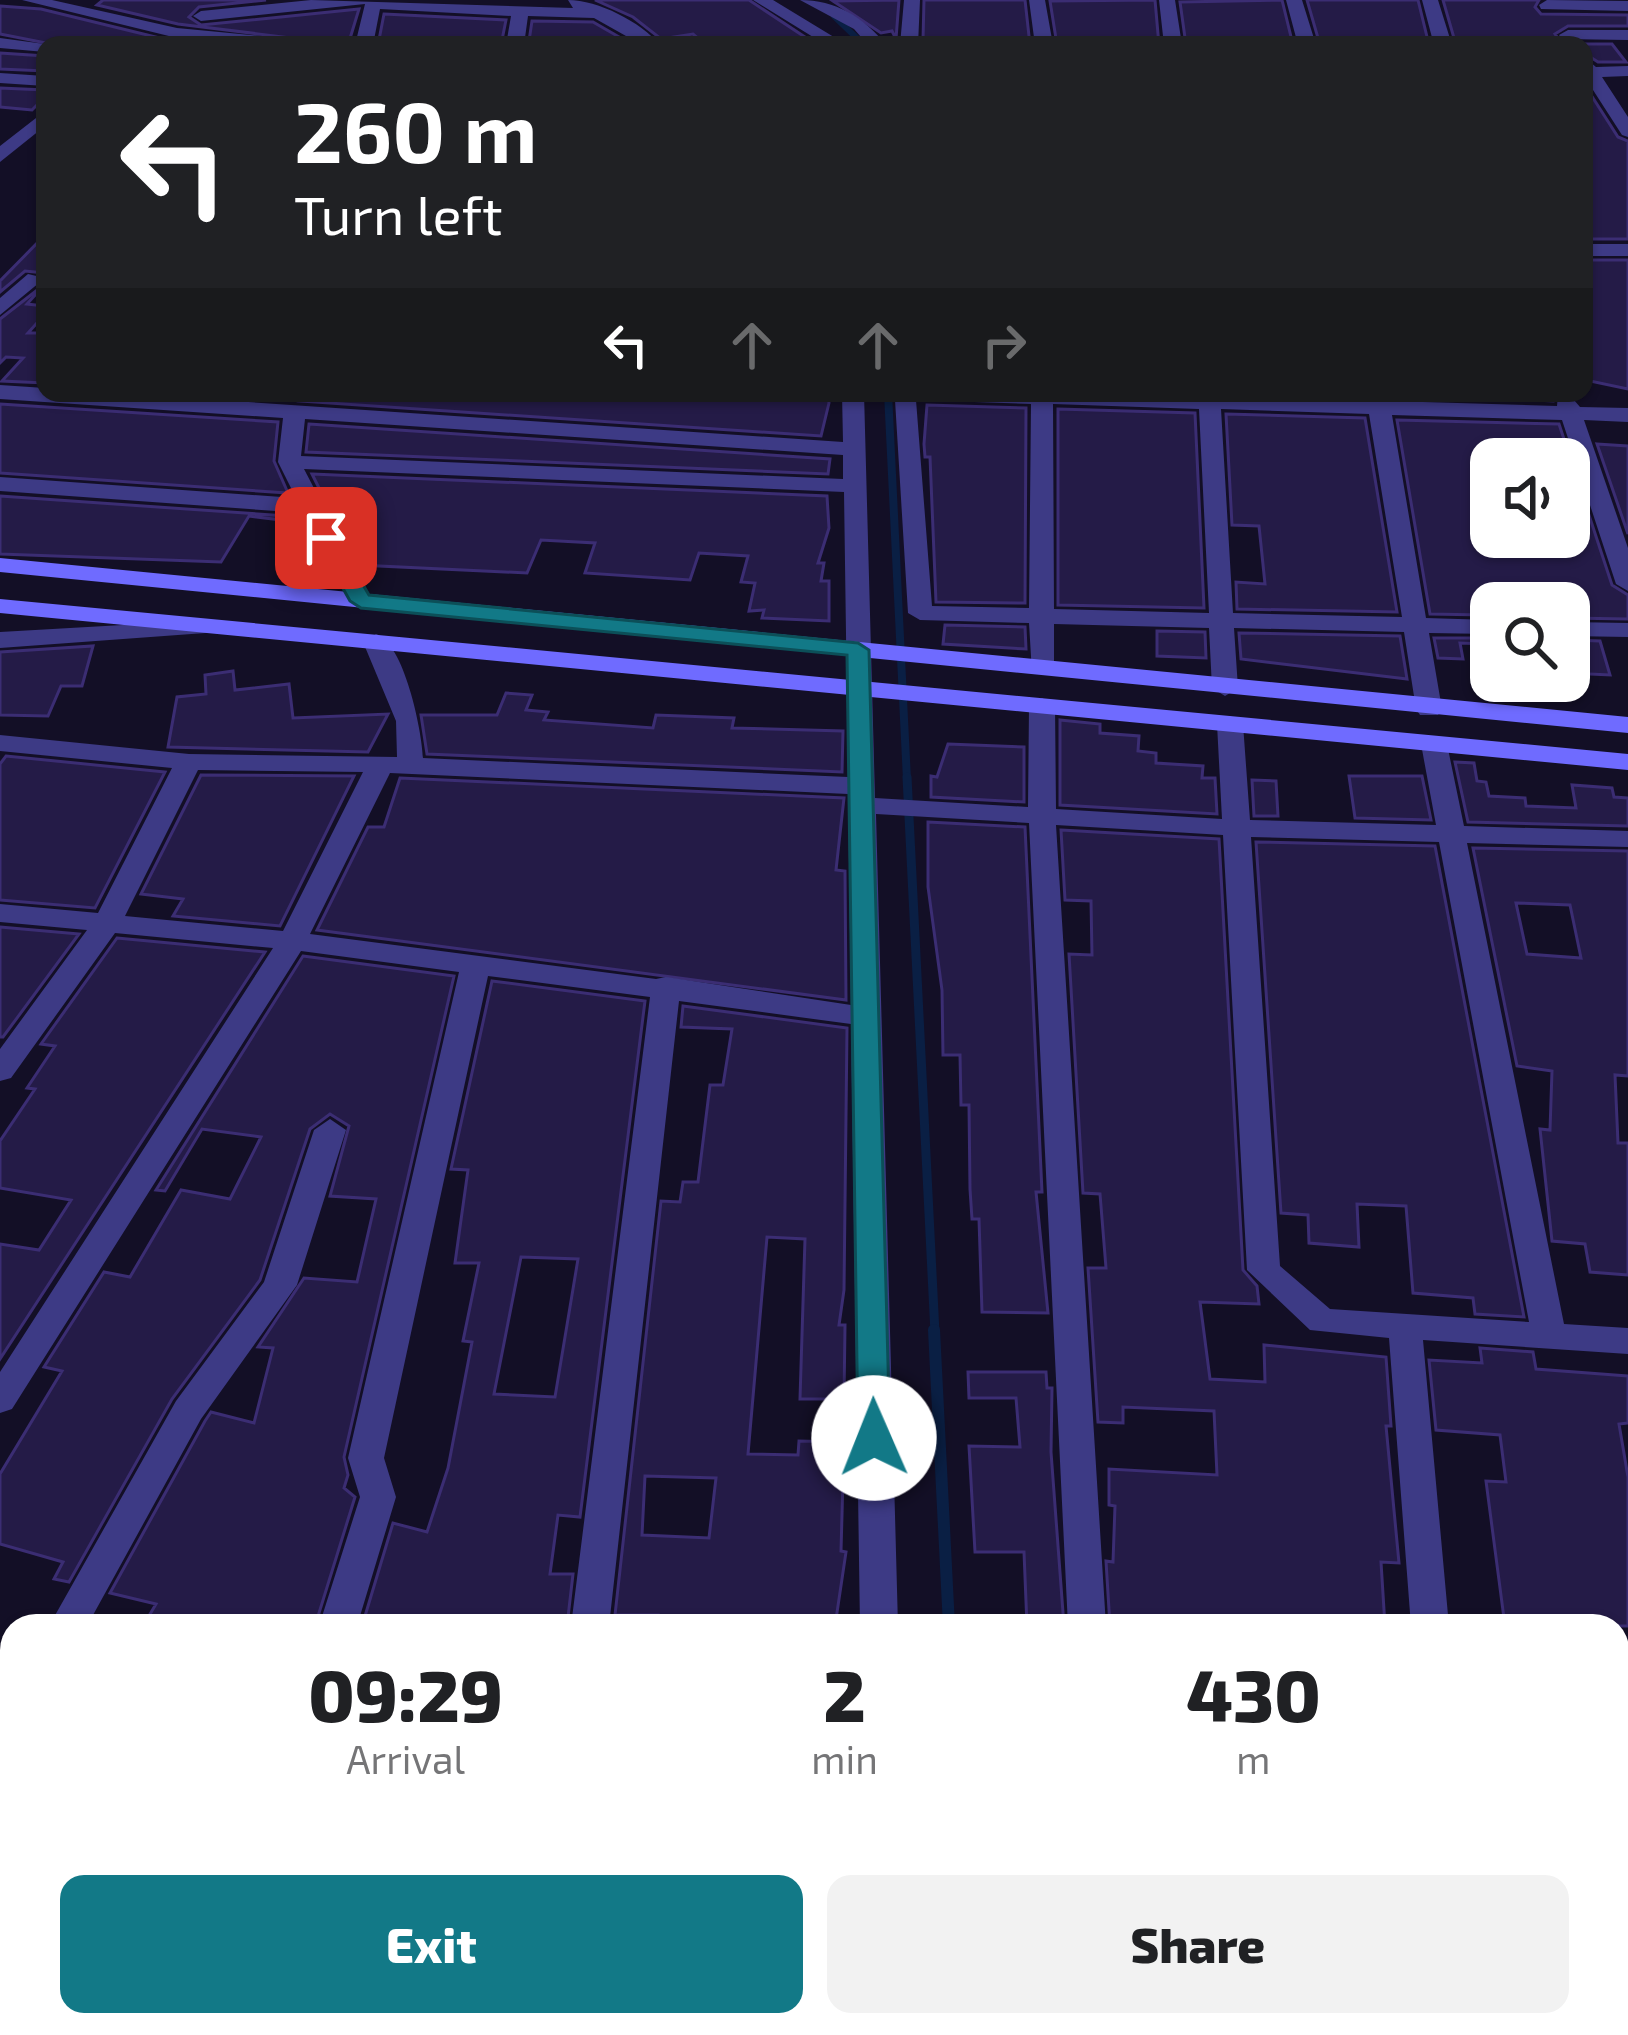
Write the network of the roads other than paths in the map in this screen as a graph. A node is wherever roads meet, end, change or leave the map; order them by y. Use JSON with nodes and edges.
{"nodes":[{"id":1,"x":29,"y":0,"type":"edge"},
{"id":2,"x":573,"y":0,"type":"edge"},
{"id":3,"x":760,"y":0,"type":"edge"},
{"id":4,"x":808,"y":0,"type":"edge"},
{"id":5,"x":912,"y":0,"type":"edge"},
{"id":6,"x":1037,"y":0,"type":"edge"},
{"id":7,"x":1167,"y":0,"type":"edge"},
{"id":8,"x":1294,"y":0,"type":"edge"},
{"id":9,"x":1430,"y":0,"type":"edge"},
{"id":10,"x":370,"y":1,"type":"edge"},
{"id":11,"x":1546,"y":3,"type":"edge"},
{"id":12,"x":78,"y":4,"type":"edge"},
{"id":13,"x":1628,"y":6,"type":"edge"},
{"id":14,"x":205,"y":8,"type":"edge"},
{"id":15,"x":520,"y":11,"type":"junction"},
{"id":16,"x":591,"y":14,"type":"junction"},
{"id":17,"x":152,"y":24,"type":"junction"},
{"id":18,"x":177,"y":33,"type":"junction"},
{"id":19,"x":1628,"y":35,"type":"edge"},
{"id":20,"x":139,"y":36,"type":"edge"},
{"id":21,"x":208,"y":36,"type":"edge"},
{"id":22,"x":365,"y":36,"type":"edge"},
{"id":23,"x":516,"y":36,"type":"edge"},
{"id":24,"x":641,"y":36,"type":"edge"},
{"id":25,"x":822,"y":36,"type":"edge"},
{"id":26,"x":869,"y":36,"type":"edge"},
{"id":27,"x":910,"y":36,"type":"edge"},
{"id":28,"x":1043,"y":36,"type":"edge"},
{"id":29,"x":1172,"y":36,"type":"edge"},
{"id":30,"x":1304,"y":36,"type":"edge"},
{"id":31,"x":1440,"y":36,"type":"edge"},
{"id":32,"x":1568,"y":36,"type":"edge"},
{"id":33,"x":1593,"y":38,"type":"edge"},
{"id":34,"x":0,"y":43,"type":"edge"},
{"id":35,"x":36,"y":46,"type":"edge"},
{"id":36,"x":1593,"y":68,"type":"edge"},
{"id":37,"x":1628,"y":71,"type":"edge"},
{"id":38,"x":1593,"y":73,"type":"edge"},
{"id":39,"x":0,"y":78,"type":"edge"},
{"id":40,"x":36,"y":80,"type":"edge"},
{"id":41,"x":1618,"y":99,"type":"edge"},
{"id":42,"x":36,"y":124,"type":"edge"},
{"id":43,"x":1628,"y":131,"type":"edge"},
{"id":44,"x":0,"y":156,"type":"edge"},
{"id":45,"x":1593,"y":250,"type":"edge"},
{"id":46,"x":1628,"y":250,"type":"edge"},
{"id":47,"x":0,"y":274,"type":"edge"},
{"id":48,"x":36,"y":278,"type":"edge"},
{"id":49,"x":36,"y":282,"type":"edge"},
{"id":50,"x":0,"y":309,"type":"edge"},
{"id":51,"x":0,"y":392,"type":"edge"},
{"id":52,"x":36,"y":394,"type":"edge"},
{"id":53,"x":133,"y":402,"type":"edge"},
{"id":54,"x":232,"y":402,"type":"edge"},
{"id":55,"x":853,"y":402,"type":"edge"},
{"id":56,"x":899,"y":402,"type":"edge"},
{"id":57,"x":1042,"y":402,"type":"edge"},
{"id":58,"x":1210,"y":402,"type":"edge"},
{"id":59,"x":1379,"y":402,"type":"edge"},
{"id":60,"x":1442,"y":402,"type":"edge"},
{"id":61,"x":1567,"y":404,"type":"edge"},
{"id":62,"x":224,"y":411,"type":"junction"},
{"id":63,"x":295,"y":413,"type":"junction"},
{"id":64,"x":1628,"y":415,"type":"edge"},
{"id":65,"x":852,"y":449,"type":"junction"},
{"id":66,"x":289,"y":462,"type":"junction"},
{"id":67,"x":0,"y":484,"type":"edge"},
{"id":68,"x":856,"y":486,"type":"junction"},
{"id":69,"x":308,"y":506,"type":"junction"},
{"id":70,"x":0,"y":565,"type":"edge"},
{"id":71,"x":1628,"y":584,"type":"edge"},
{"id":72,"x":361,"y":601,"type":"junction"},
{"id":73,"x":0,"y":606,"type":"edge"},
{"id":74,"x":1041,"y":620,"type":"junction"},
{"id":75,"x":1222,"y":623,"type":"junction"},
{"id":76,"x":215,"y":626,"type":"junction"},
{"id":77,"x":1416,"y":626,"type":"junction"},
{"id":78,"x":1470,"y":627,"type":"edge"},
{"id":79,"x":1590,"y":629,"type":"edge"},
{"id":80,"x":1628,"y":630,"type":"edge"},
{"id":81,"x":0,"y":640,"type":"edge"},
{"id":82,"x":376,"y":642,"type":"junction"},
{"id":83,"x":812,"y":645,"type":"junction"},
{"id":84,"x":858,"y":650,"type":"junction"},
{"id":85,"x":965,"y":661,"type":"junction"},
{"id":86,"x":1041,"y":668,"type":"junction"},
{"id":87,"x":797,"y":683,"type":"junction"},
{"id":88,"x":858,"y":688,"type":"junction"},
{"id":89,"x":1226,"y":688,"type":"junction"},
{"id":90,"x":956,"y":698,"type":"junction"},
{"id":91,"x":1042,"y":706,"type":"junction"},
{"id":92,"x":1430,"y":709,"type":"junction"},
{"id":93,"x":1230,"y":724,"type":"junction"},
{"id":94,"x":1628,"y":725,"type":"edge"},
{"id":95,"x":1434,"y":744,"type":"junction"},
{"id":96,"x":3,"y":747,"type":"edge"},
{"id":97,"x":189,"y":762,"type":"junction"},
{"id":98,"x":1628,"y":762,"type":"edge"},
{"id":99,"x":380,"y":765,"type":"junction"},
{"id":100,"x":410,"y":766,"type":"junction"},
{"id":101,"x":860,"y":796,"type":"junction"},
{"id":102,"x":1042,"y":819,"type":"junction"},
{"id":103,"x":1238,"y":828,"type":"junction"},
{"id":104,"x":1450,"y":835,"type":"junction"},
{"id":105,"x":1628,"y":839,"type":"edge"},
{"id":106,"x":0,"y":913,"type":"edge"},
{"id":107,"x":107,"y":923,"type":"junction"},
{"id":108,"x":292,"y":941,"type":"junction"},
{"id":109,"x":476,"y":964,"type":"junction"},
{"id":110,"x":666,"y":986,"type":"junction"},
{"id":111,"x":865,"y":1016,"type":"junction"},
{"id":112,"x":0,"y":1071,"type":"edge"},
{"id":113,"x":330,"y":1130,"type":"dead end"},
{"id":114,"x":1405,"y":1328,"type":"junction"},
{"id":115,"x":1549,"y":1335,"type":"junction"},
{"id":116,"x":1628,"y":1341,"type":"edge"},
{"id":117,"x":0,"y":1400,"type":"edge"},
{"id":118,"x":75,"y":1614,"type":"edge"},
{"id":119,"x":342,"y":1614,"type":"edge"},
{"id":120,"x":591,"y":1614,"type":"edge"},
{"id":121,"x":879,"y":1614,"type":"edge"},
{"id":122,"x":1086,"y":1614,"type":"edge"},
{"id":123,"x":1429,"y":1614,"type":"edge"}],
"edges":[{"from":1,"to":12,"type":"street"},
{"from":2,"to":16,"type":"street"},
{"from":3,"to":25,"type":"street"},
{"from":4,"to":26,"type":"street"},
{"from":5,"to":27,"type":"street"},
{"from":6,"to":28,"type":"street"},
{"from":7,"to":29,"type":"street"},
{"from":8,"to":30,"type":"street"},
{"from":9,"to":31,"type":"street"},
{"from":10,"to":14,"type":"street"},
{"from":10,"to":15,"type":"street"},
{"from":10,"to":22,"type":"street"},
{"from":11,"to":13,"type":"street"},
{"from":11,"to":32,"type":"street"},
{"from":12,"to":17,"type":"street"},
{"from":14,"to":18,"type":"street"},
{"from":15,"to":16,"type":"street"},
{"from":15,"to":23,"type":"street"},
{"from":16,"to":24,"type":"street"},
{"from":17,"to":18,"type":"street"},
{"from":17,"to":20,"type":"street"},
{"from":18,"to":21,"type":"street"},
{"from":19,"to":33,"type":"street"},
{"from":34,"to":35,"type":"street"},
{"from":36,"to":37,"type":"street"},
{"from":38,"to":41,"type":"street"},
{"from":39,"to":40,"type":"street"},
{"from":41,"to":43,"type":"street"},
{"from":42,"to":44,"type":"street"},
{"from":45,"to":46,"type":"street"},
{"from":47,"to":48,"type":"street"},
{"from":49,"to":50,"type":"street"},
{"from":51,"to":52,"type":"street"},
{"from":53,"to":62,"type":"street"},
{"from":54,"to":62,"type":"street"},
{"from":55,"to":65,"type":"street"},
{"from":56,"to":74,"type":"street"},
{"from":57,"to":74,"type":"street"},
{"from":58,"to":75,"type":"street"},
{"from":59,"to":77,"type":"street"},
{"from":60,"to":61,"type":"street"},
{"from":61,"to":64,"type":"street"},
{"from":61,"to":71,"type":"street"},
{"from":62,"to":63,"type":"street"},
{"from":63,"to":65,"type":"street"},
{"from":63,"to":66,"type":"street"},
{"from":65,"to":68,"type":"street"},
{"from":66,"to":68,"type":"street"},
{"from":66,"to":69,"type":"street"},
{"from":67,"to":69,"type":"street"},
{"from":68,"to":84,"type":"street"},
{"from":69,"to":72,"type":"street"},
{"from":70,"to":72,"type":"street"},
{"from":72,"to":83,"type":"street"},
{"from":73,"to":76,"type":"street"},
{"from":74,"to":75,"type":"street"},
{"from":74,"to":86,"type":"street"},
{"from":75,"to":77,"type":"street"},
{"from":75,"to":89,"type":"street"},
{"from":76,"to":81,"type":"street"},
{"from":76,"to":82,"type":"street"},
{"from":77,"to":78,"type":"street"},
{"from":77,"to":92,"type":"street"},
{"from":79,"to":80,"type":"street"},
{"from":82,"to":87,"type":"street"},
{"from":82,"to":100,"type":"street"},
{"from":83,"to":84,"type":"street"},
{"from":83,"to":87,"type":"street"},
{"from":84,"to":85,"type":"street"},
{"from":84,"to":88,"type":"street"},
{"from":85,"to":86,"type":"street"},
{"from":85,"to":90,"type":"street"},
{"from":86,"to":89,"type":"street"},
{"from":87,"to":88,"type":"street"},
{"from":88,"to":90,"type":"street"},
{"from":88,"to":101,"type":"street"},
{"from":89,"to":92,"type":"street"},
{"from":90,"to":91,"type":"street"},
{"from":91,"to":93,"type":"street"},
{"from":91,"to":102,"type":"street"},
{"from":92,"to":94,"type":"street"},
{"from":93,"to":95,"type":"street"},
{"from":93,"to":103,"type":"street"},
{"from":95,"to":98,"type":"street"},
{"from":95,"to":104,"type":"street"},
{"from":96,"to":97,"type":"street"},
{"from":97,"to":99,"type":"street"},
{"from":97,"to":107,"type":"street"},
{"from":99,"to":100,"type":"street"},
{"from":99,"to":108,"type":"street"},
{"from":100,"to":101,"type":"street"},
{"from":101,"to":102,"type":"street"},
{"from":101,"to":111,"type":"street"},
{"from":102,"to":103,"type":"street"},
{"from":102,"to":122,"type":"street"},
{"from":103,"to":104,"type":"street"},
{"from":103,"to":114,"type":"street"},
{"from":104,"to":105,"type":"street"},
{"from":104,"to":115,"type":"street"},
{"from":106,"to":107,"type":"street"},
{"from":107,"to":108,"type":"street"},
{"from":107,"to":112,"type":"street"},
{"from":108,"to":109,"type":"street"},
{"from":108,"to":117,"type":"street"},
{"from":109,"to":110,"type":"street"},
{"from":109,"to":119,"type":"street"},
{"from":110,"to":111,"type":"street"},
{"from":110,"to":120,"type":"street"},
{"from":111,"to":121,"type":"street"},
{"from":113,"to":118,"type":"street"},
{"from":114,"to":115,"type":"street"},
{"from":114,"to":123,"type":"street"},
{"from":115,"to":116,"type":"street"}]}
